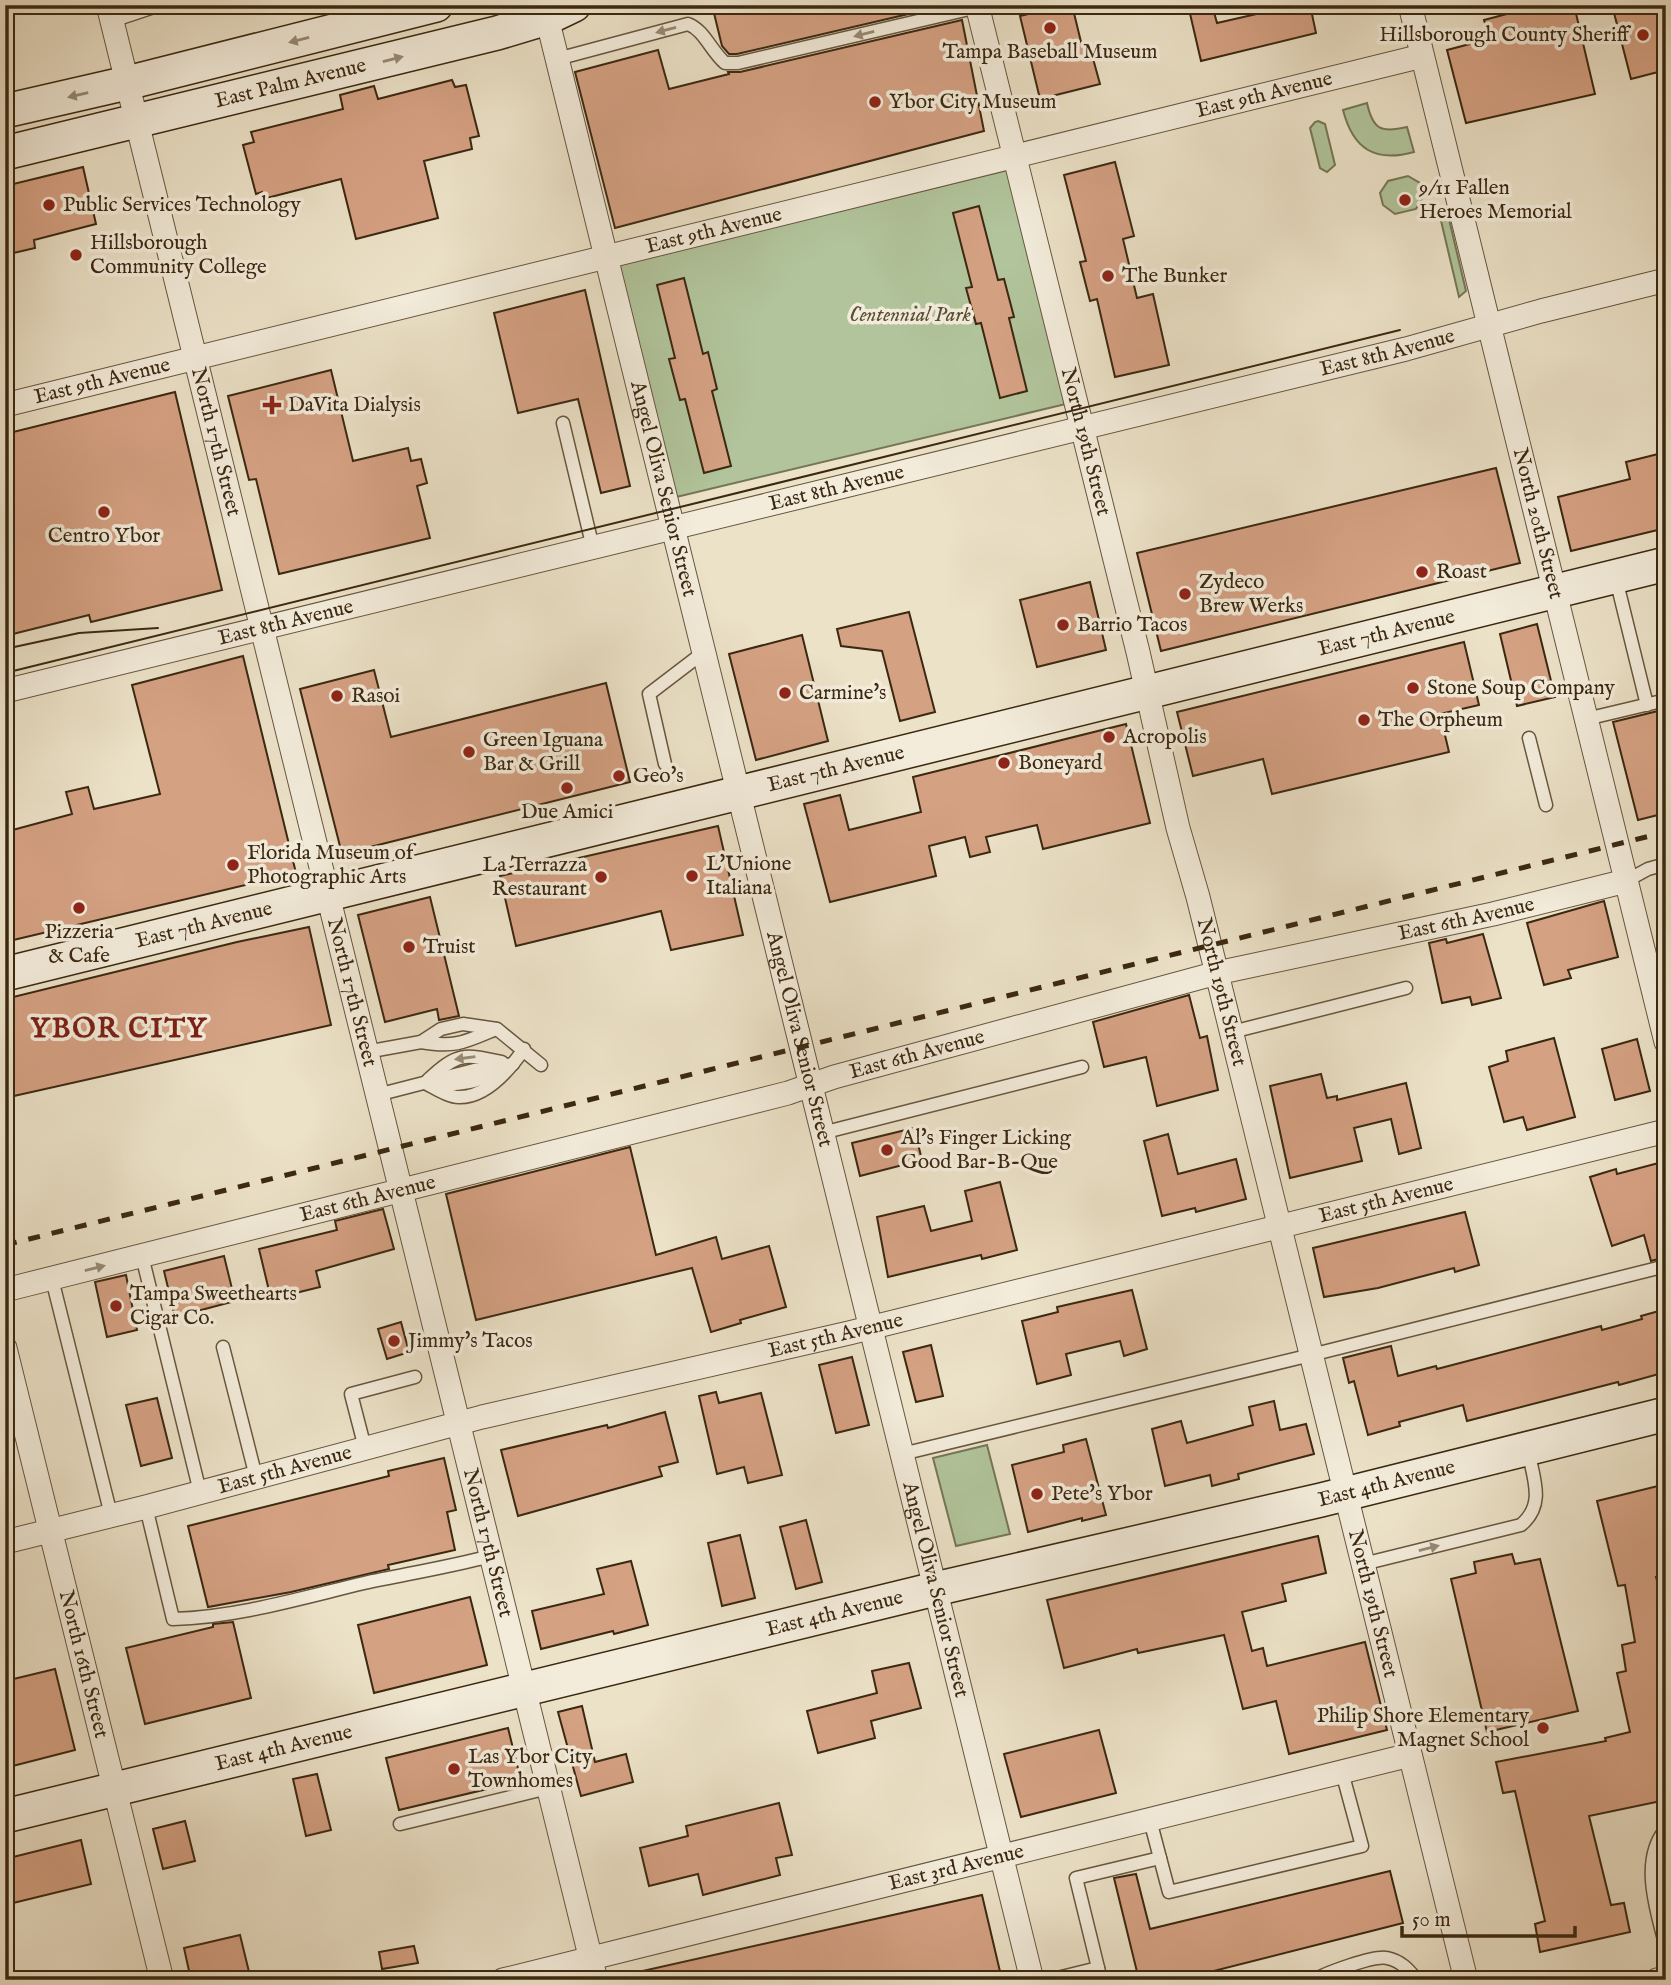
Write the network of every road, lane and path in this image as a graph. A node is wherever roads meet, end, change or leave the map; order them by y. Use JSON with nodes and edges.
{"nodes":[{"id":1,"x":160,"y":5,"type":"edge"},
{"id":2,"x":436,"y":5,"type":"edge"},
{"id":3,"x":1410,"y":5,"type":"edge"},
{"id":4,"x":978,"y":6,"type":"edge"},
{"id":5,"x":561,"y":12,"type":"edge"},
{"id":6,"x":110,"y":13,"type":"edge"},
{"id":7,"x":1422,"y":56,"type":"junction"},
{"id":8,"x":557,"y":59,"type":"junction"},
{"id":9,"x":127,"y":83,"type":"junction"},
{"id":10,"x":5,"y":111,"type":"edge"},
{"id":11,"x":136,"y":121,"type":"junction"},
{"id":12,"x":5,"y":153,"type":"edge"},
{"id":13,"x":1016,"y":157,"type":"junction"},
{"id":14,"x":606,"y":258,"type":"junction"},
{"id":15,"x":1666,"y":280,"type":"edge"},
{"id":16,"x":1489,"y":325,"type":"junction"},
{"id":17,"x":195,"y":359,"type":"junction"},
{"id":18,"x":5,"y":405,"type":"edge"},
{"id":19,"x":563,"y":423,"type":"dead end"},
{"id":20,"x":1082,"y":428,"type":"junction"},
{"id":21,"x":673,"y":529,"type":"junction"},
{"id":22,"x":593,"y":548,"type":"junction"},
{"id":23,"x":1666,"y":564,"type":"edge"},
{"id":24,"x":1615,"y":576,"type":"junction"},
{"id":25,"x":1554,"y":591,"type":"junction"},
{"id":26,"x":262,"y":629,"type":"junction"},
{"id":27,"x":704,"y":652,"type":"junction"},
{"id":28,"x":5,"y":691,"type":"edge"},
{"id":29,"x":1147,"y":691,"type":"junction"},
{"id":30,"x":1666,"y":700,"type":"edge"},
{"id":31,"x":1647,"y":705,"type":"junction"},
{"id":32,"x":1586,"y":719,"type":"junction"},
{"id":33,"x":1529,"y":738,"type":"dead end"},
{"id":34,"x":666,"y":764,"type":"dead end"},
{"id":35,"x":738,"y":793,"type":"junction"},
{"id":36,"x":1546,"y":805,"type":"dead end"},
{"id":37,"x":1666,"y":864,"type":"edge"},
{"id":38,"x":1626,"y":881,"type":"junction"},
{"id":39,"x":327,"y":894,"type":"junction"},
{"id":40,"x":5,"y":974,"type":"edge"},
{"id":41,"x":1217,"y":974,"type":"junction"},
{"id":42,"x":1406,"y":988,"type":"dead end"},
{"id":43,"x":1661,"y":998,"type":"edge"},
{"id":44,"x":1232,"y":1032,"type":"junction"},
{"id":45,"x":1666,"y":1042,"type":"edge"},
{"id":46,"x":524,"y":1049,"type":"junction"},
{"id":47,"x":366,"y":1052,"type":"junction"},
{"id":48,"x":513,"y":1065,"type":"junction"},
{"id":49,"x":541,"y":1065,"type":"dead end"},
{"id":50,"x":1083,"y":1067,"type":"dead end"},
{"id":51,"x":425,"y":1083,"type":"junction"},
{"id":52,"x":810,"y":1086,"type":"junction"},
{"id":53,"x":377,"y":1095,"type":"junction"},
{"id":54,"x":1666,"y":1131,"type":"edge"},
{"id":55,"x":822,"y":1133,"type":"junction"},
{"id":56,"x":401,"y":1192,"type":"junction"},
{"id":57,"x":1280,"y":1226,"type":"junction"},
{"id":58,"x":142,"y":1256,"type":"junction"},
{"id":59,"x":1666,"y":1266,"type":"edge"},
{"id":60,"x":52,"y":1279,"type":"junction"},
{"id":61,"x":5,"y":1290,"type":"edge"},
{"id":62,"x":870,"y":1328,"type":"junction"},
{"id":63,"x":223,"y":1347,"type":"dead end"},
{"id":64,"x":5,"y":1348,"type":"edge"},
{"id":65,"x":1311,"y":1356,"type":"junction"},
{"id":66,"x":415,"y":1377,"type":"dead end"},
{"id":67,"x":1666,"y":1414,"type":"edge"},
{"id":68,"x":458,"y":1423,"type":"junction"},
{"id":69,"x":365,"y":1448,"type":"junction"},
{"id":70,"x":1528,"y":1448,"type":"junction"},
{"id":71,"x":902,"y":1454,"type":"junction"},
{"id":72,"x":256,"y":1477,"type":"junction"},
{"id":73,"x":200,"y":1492,"type":"junction"},
{"id":74,"x":1346,"y":1493,"type":"junction"},
{"id":75,"x":146,"y":1507,"type":"junction"},
{"id":76,"x":111,"y":1516,"type":"junction"},
{"id":77,"x":51,"y":1530,"type":"junction"},
{"id":78,"x":5,"y":1542,"type":"edge"},
{"id":79,"x":491,"y":1556,"type":"junction"},
{"id":80,"x":1363,"y":1564,"type":"junction"},
{"id":81,"x":935,"y":1589,"type":"junction"},
{"id":82,"x":524,"y":1690,"type":"junction"},
{"id":83,"x":1410,"y":1755,"type":"junction"},
{"id":84,"x":1342,"y":1772,"type":"junction"},
{"id":85,"x":548,"y":1788,"type":"junction"},
{"id":86,"x":115,"y":1789,"type":"junction"},
{"id":87,"x":5,"y":1816,"type":"edge"},
{"id":88,"x":1150,"y":1820,"type":"junction"},
{"id":89,"x":400,"y":1824,"type":"dead end"},
{"id":90,"x":1666,"y":1829,"type":"edge"},
{"id":91,"x":1001,"y":1857,"type":"junction"},
{"id":92,"x":1160,"y":1858,"type":"junction"},
{"id":93,"x":1660,"y":1897,"type":"edge"},
{"id":94,"x":1666,"y":1947,"type":"edge"},
{"id":95,"x":593,"y":1969,"type":"edge"},
{"id":96,"x":1099,"y":1974,"type":"edge"},
{"id":97,"x":1666,"y":1978,"type":"edge"},
{"id":98,"x":162,"y":1980,"type":"edge"},
{"id":99,"x":503,"y":1980,"type":"edge"},
{"id":100,"x":1032,"y":1980,"type":"edge"},
{"id":101,"x":1049,"y":1980,"type":"edge"},
{"id":102,"x":1314,"y":1980,"type":"edge"},
{"id":103,"x":1417,"y":1980,"type":"edge"},
{"id":104,"x":1466,"y":1980,"type":"edge"},
{"id":105,"x":1657,"y":1980,"type":"edge"}],
"edges":[{"from":1,"to":6,"type":"lane"},
{"from":2,"to":9,"type":"street","name":"East Palm Avenue","one_way":true},
{"from":3,"to":7,"type":"street","name":"North 20th Street"},
{"from":4,"to":8,"type":"lane","one_way":true},
{"from":4,"to":13,"type":"street","name":"North 19th Street"},
{"from":5,"to":8,"type":"street","name":"Angel Oliva Senior Street"},
{"from":11,"to":5,"type":"street","name":"East Palm Avenue","one_way":true},
{"from":6,"to":9,"type":"street","name":"North 17th Street"},
{"from":7,"to":13,"type":"street","name":"East 9th Avenue"},
{"from":7,"to":16,"type":"street","name":"North 20th Street"},
{"from":8,"to":14,"type":"street","name":"Angel Oliva Senior Street"},
{"from":9,"to":10,"type":"street","name":"East Palm Avenue","one_way":true},
{"from":9,"to":11,"type":"street","name":"North 17th Street"},
{"from":11,"to":12,"type":"street","name":"East Palm Avenue"},
{"from":11,"to":17,"type":"street","name":"North 17th Street"},
{"from":13,"to":14,"type":"street","name":"East 9th Avenue"},
{"from":13,"to":20,"type":"street","name":"North 19th Street"},
{"from":14,"to":17,"type":"street","name":"East 9th Avenue"},
{"from":14,"to":21,"type":"street","name":"Angel Oliva Senior Street"},
{"from":15,"to":16,"type":"street","name":"East 8th Avenue"},
{"from":16,"to":20,"type":"street","name":"East 8th Avenue"},
{"from":16,"to":25,"type":"street","name":"North 20th Street"},
{"from":17,"to":18,"type":"street","name":"East 9th Avenue"},
{"from":17,"to":26,"type":"street","name":"North 17th Street"},
{"from":19,"to":22,"type":"lane"},
{"from":20,"to":21,"type":"street","name":"East 8th Avenue"},
{"from":20,"to":29,"type":"street","name":"North 19th Street"},
{"from":21,"to":22,"type":"street","name":"East 8th Avenue"},
{"from":21,"to":27,"type":"street","name":"Angel Oliva Senior Street"},
{"from":22,"to":26,"type":"street","name":"East 8th Avenue"},
{"from":23,"to":24,"type":"street","name":"East 7th Avenue"},
{"from":24,"to":25,"type":"street","name":"East 7th Avenue"},
{"from":24,"to":31,"type":"lane"},
{"from":25,"to":29,"type":"street","name":"East 7th Avenue"},
{"from":25,"to":32,"type":"street","name":"North 20th Street"},
{"from":26,"to":28,"type":"street","name":"East 8th Avenue"},
{"from":26,"to":39,"type":"street","name":"North 17th Street"},
{"from":27,"to":34,"type":"lane"},
{"from":27,"to":35,"type":"street","name":"Angel Oliva Senior Street"},
{"from":29,"to":35,"type":"street","name":"East 7th Avenue"},
{"from":29,"to":41,"type":"street","name":"North 19th Street"},
{"from":30,"to":31,"type":"lane"},
{"from":31,"to":32,"type":"lane"},
{"from":32,"to":38,"type":"street","name":"North 20th Street"},
{"from":33,"to":36,"type":"lane"},
{"from":35,"to":39,"type":"street","name":"East 7th Avenue"},
{"from":35,"to":52,"type":"street","name":"Angel Oliva Senior Street"},
{"from":37,"to":38,"type":"lane"},
{"from":38,"to":41,"type":"street","name":"East 6th Avenue"},
{"from":38,"to":43,"type":"street","name":"North 20th Street"},
{"from":39,"to":40,"type":"street","name":"East 7th Avenue"},
{"from":39,"to":47,"type":"street","name":"North 17th Street"},
{"from":41,"to":44,"type":"street","name":"North 19th Street"},
{"from":41,"to":52,"type":"street","name":"East 6th Avenue"},
{"from":42,"to":44,"type":"lane"},
{"from":43,"to":45,"type":"street","name":"North 20th Street"},
{"from":44,"to":57,"type":"street","name":"North 19th Street"},
{"from":46,"to":47,"type":"lane"},
{"from":46,"to":48,"type":"lane"},
{"from":46,"to":49,"type":"lane"},
{"from":47,"to":53,"type":"street","name":"North 17th Street"},
{"from":48,"to":51,"type":"lane","one_way":true},
{"from":48,"to":51,"type":"lane"},
{"from":50,"to":55,"type":"lane"},
{"from":51,"to":53,"type":"lane"},
{"from":52,"to":55,"type":"street","name":"Angel Oliva Senior Street"},
{"from":52,"to":56,"type":"street","name":"East 6th Avenue"},
{"from":53,"to":56,"type":"street","name":"North 17th Street"},
{"from":54,"to":57,"type":"street","name":"East 5th Avenue"},
{"from":55,"to":62,"type":"street","name":"Angel Oliva Senior Street"},
{"from":56,"to":58,"type":"street","name":"East 6th Avenue"},
{"from":56,"to":68,"type":"street","name":"North 17th Street"},
{"from":57,"to":62,"type":"street","name":"East 5th Avenue"},
{"from":57,"to":65,"type":"street","name":"North 19th Street"},
{"from":60,"to":58,"type":"street","name":"East 6th Avenue","one_way":true},
{"from":58,"to":73,"type":"lane"},
{"from":59,"to":65,"type":"lane"},
{"from":60,"to":61,"type":"street","name":"East 6th Avenue"},
{"from":60,"to":76,"type":"lane"},
{"from":62,"to":68,"type":"street","name":"East 5th Avenue"},
{"from":62,"to":71,"type":"street","name":"Angel Oliva Senior Street"},
{"from":63,"to":72,"type":"lane"},
{"from":64,"to":77,"type":"street","name":"North 16th Street"},
{"from":65,"to":71,"type":"lane"},
{"from":65,"to":74,"type":"street","name":"North 19th Street"},
{"from":66,"to":69,"type":"lane"},
{"from":67,"to":70,"type":"street","name":"East 4th Avenue"},
{"from":68,"to":69,"type":"street","name":"East 5th Avenue"},
{"from":68,"to":79,"type":"street","name":"North 17th Street"},
{"from":69,"to":72,"type":"street","name":"East 5th Avenue"},
{"from":70,"to":74,"type":"street","name":"East 4th Avenue"},
{"from":80,"to":70,"type":"lane","one_way":true},
{"from":71,"to":81,"type":"street","name":"Angel Oliva Senior Street"},
{"from":72,"to":73,"type":"street","name":"East 5th Avenue"},
{"from":73,"to":75,"type":"street","name":"East 5th Avenue"},
{"from":74,"to":80,"type":"street","name":"North 19th Street"},
{"from":74,"to":81,"type":"street","name":"East 4th Avenue"},
{"from":75,"to":76,"type":"street","name":"East 5th Avenue"},
{"from":75,"to":79,"type":"lane"},
{"from":76,"to":77,"type":"street","name":"East 5th Avenue"},
{"from":77,"to":78,"type":"street","name":"East 5th Avenue"},
{"from":77,"to":86,"type":"street","name":"North 16th Street"},
{"from":79,"to":82,"type":"street","name":"North 17th Street"},
{"from":80,"to":83,"type":"street","name":"North 19th Street"},
{"from":81,"to":82,"type":"street","name":"East 4th Avenue"},
{"from":81,"to":91,"type":"street","name":"Angel Oliva Senior Street"},
{"from":82,"to":85,"type":"street","name":"North 17th Street"},
{"from":82,"to":86,"type":"street","name":"East 4th Avenue"},
{"from":83,"to":84,"type":"street","name":"East 3rd Avenue"},
{"from":83,"to":104,"type":"street","name":"North 19th Street"},
{"from":84,"to":88,"type":"street","name":"East 3rd Avenue"},
{"from":84,"to":92,"type":"lane"},
{"from":85,"to":89,"type":"lane"},
{"from":85,"to":95,"type":"street","name":"North 17th Street"},
{"from":86,"to":87,"type":"street","name":"East 4th Avenue"},
{"from":86,"to":98,"type":"street","name":"North 16th Street"},
{"from":88,"to":91,"type":"street","name":"East 3rd Avenue"},
{"from":88,"to":92,"type":"lane"},
{"from":90,"to":93,"type":"lane"},
{"from":91,"to":95,"type":"street","name":"East 3rd Avenue"},
{"from":91,"to":100,"type":"street","name":"Angel Oliva Senior Street"},
{"from":92,"to":96,"type":"lane"},
{"from":93,"to":94,"type":"lane"},
{"from":95,"to":99,"type":"street","name":"East 3rd Avenue"},
{"from":96,"to":101,"type":"lane"},
{"from":97,"to":105,"type":"street"},
{"from":102,"to":103,"type":"lane"}]}
